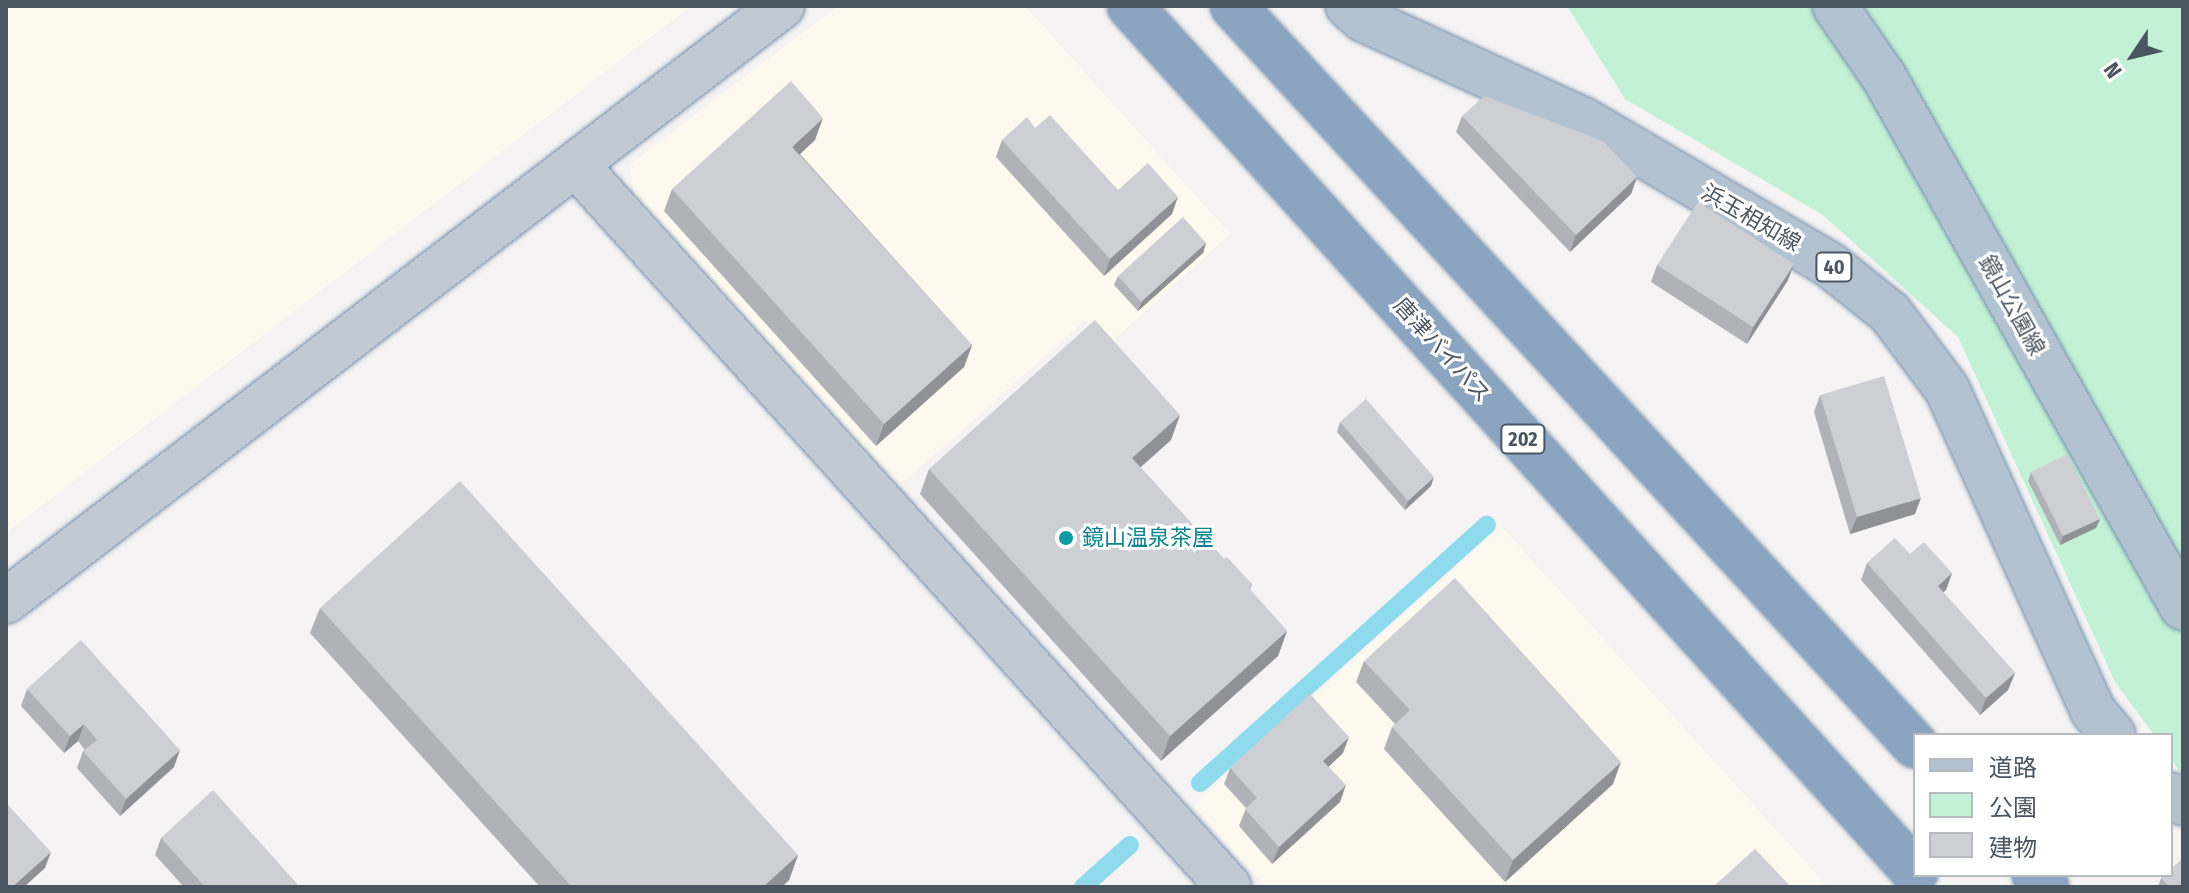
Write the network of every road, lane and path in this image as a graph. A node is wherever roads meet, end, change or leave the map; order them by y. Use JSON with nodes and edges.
{"nodes":[{"id":1,"x":782,"y":6,"type":"edge"},
{"id":2,"x":1130,"y":6,"type":"edge"},
{"id":3,"x":1233,"y":6,"type":"edge"},
{"id":4,"x":1348,"y":6,"type":"edge"},
{"id":5,"x":1835,"y":6,"type":"edge"},
{"id":6,"x":576,"y":165,"type":"junction"},
{"id":7,"x":6,"y":601,"type":"edge"},
{"id":8,"x":2183,"y":608,"type":"edge"},
{"id":9,"x":2111,"y":733,"type":"edge"},
{"id":10,"x":1913,"y":743,"type":"edge"},
{"id":11,"x":1913,"y":871,"type":"edge"},
{"id":12,"x":1229,"y":887,"type":"edge"}],
"edges":[{"from":1,"to":6,"type":"street"},
{"from":2,"to":11,"type":"highway","name":"唐津バイパス","number":"202"},
{"from":3,"to":10,"type":"highway"},
{"from":4,"to":9,"type":"main road","name":"浜玉相知線","number":"40"},
{"from":5,"to":8,"type":"main road","name":"鏡山公園線"},
{"from":6,"to":7,"type":"street"},
{"from":6,"to":12,"type":"street"}]}
